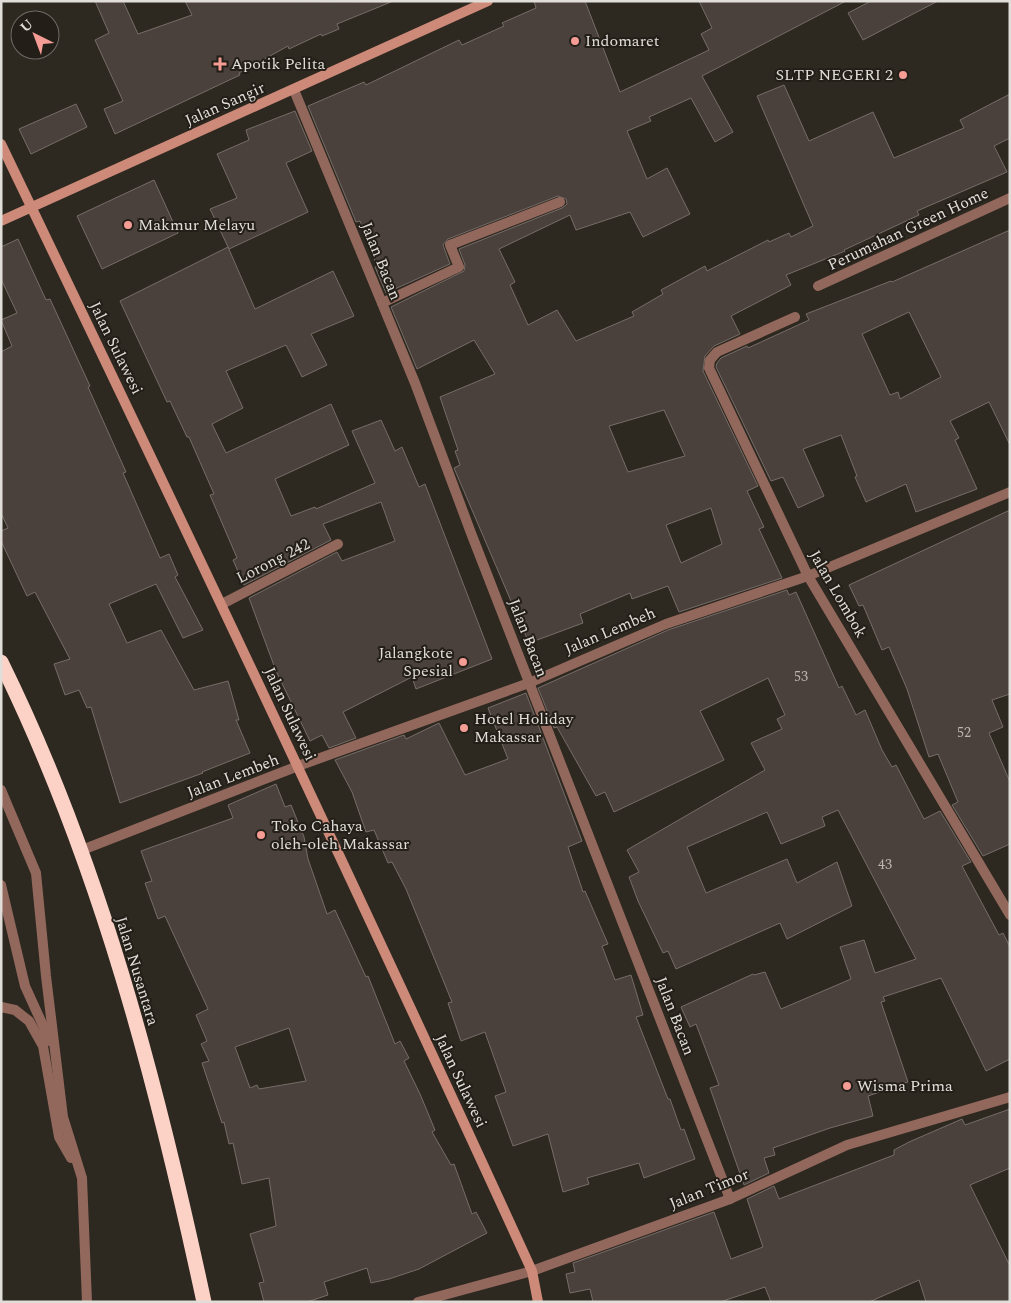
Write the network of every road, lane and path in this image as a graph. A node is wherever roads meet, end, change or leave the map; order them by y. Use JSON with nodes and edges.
{"nodes":[{"id":1,"x":488,"y":1,"type":"edge"},
{"id":2,"x":294,"y":90,"type":"junction"},
{"id":3,"x":1,"y":144,"type":"edge"},
{"id":4,"x":1010,"y":198,"type":"edge"},
{"id":5,"x":560,"y":202,"type":"dead end"},
{"id":6,"x":31,"y":206,"type":"junction"},
{"id":7,"x":1,"y":221,"type":"edge"},
{"id":8,"x":818,"y":286,"type":"dead end"},
{"id":9,"x":382,"y":303,"type":"junction"},
{"id":10,"x":795,"y":318,"type":"dead end"},
{"id":11,"x":1010,"y":492,"type":"edge"},
{"id":12,"x":338,"y":544,"type":"dead end"},
{"id":13,"x":808,"y":576,"type":"junction"},
{"id":14,"x":222,"y":604,"type":"junction"},
{"id":15,"x":1,"y":662,"type":"edge"},
{"id":16,"x":529,"y":682,"type":"junction"},
{"id":17,"x":298,"y":766,"type":"junction"},
{"id":18,"x":1,"y":790,"type":"edge"},
{"id":19,"x":82,"y":850,"type":"junction"},
{"id":20,"x":1,"y":885,"type":"edge"},
{"id":21,"x":1010,"y":915,"type":"edge"},
{"id":22,"x":1,"y":1007,"type":"edge"},
{"id":23,"x":54,"y":1050,"type":"junction"},
{"id":24,"x":1010,"y":1097,"type":"edge"},
{"id":25,"x":82,"y":1178,"type":"junction"},
{"id":26,"x":730,"y":1199,"type":"junction"},
{"id":27,"x":532,"y":1271,"type":"junction"},
{"id":28,"x":87,"y":1302,"type":"edge"},
{"id":29,"x":204,"y":1302,"type":"edge"},
{"id":30,"x":418,"y":1302,"type":"edge"},
{"id":31,"x":538,"y":1302,"type":"edge"}],
"edges":[{"from":1,"to":2,"type":"street","name":"Jalan Sangir"},
{"from":2,"to":6,"type":"street","name":"Jalan Sangir"},
{"from":2,"to":9,"type":"street","name":"Jalan Bacan"},
{"from":3,"to":6,"type":"street","name":"Jalan Sulawesi"},
{"from":4,"to":8,"type":"street","name":"Perumahan Green Home"},
{"from":5,"to":9,"type":"street"},
{"from":6,"to":7,"type":"street","name":"Jalan Sangir"},
{"from":6,"to":14,"type":"street","name":"Jalan Sulawesi"},
{"from":9,"to":16,"type":"street","name":"Jalan Bacan"},
{"from":10,"to":13,"type":"street","name":"Jalan Lombok"},
{"from":11,"to":13,"type":"street","name":"Jalan Lembeh"},
{"from":12,"to":14,"type":"street","name":"Lorong 242"},
{"from":13,"to":16,"type":"street","name":"Jalan Lembeh"},
{"from":13,"to":21,"type":"street","name":"Jalan Lombok"},
{"from":14,"to":17,"type":"street","name":"Jalan Sulawesi"},
{"from":15,"to":19,"type":"highway","name":"Jalan Nusantara"},
{"from":16,"to":17,"type":"street","name":"Jalan Lembeh"},
{"from":16,"to":26,"type":"street","name":"Jalan Bacan"},
{"from":17,"to":19,"type":"street","name":"Jalan Lembeh"},
{"from":17,"to":27,"type":"street","name":"Jalan Sulawesi"},
{"from":18,"to":23,"type":"street"},
{"from":19,"to":29,"type":"highway","name":"Jalan Nusantara"},
{"from":20,"to":23,"type":"street"},
{"from":22,"to":25,"type":"street"},
{"from":23,"to":25,"type":"street"},
{"from":24,"to":26,"type":"street","name":"Jalan Timor"},
{"from":25,"to":28,"type":"street"},
{"from":26,"to":27,"type":"street","name":"Jalan Timor"},
{"from":27,"to":30,"type":"street","name":"Jalan Timor"},
{"from":27,"to":31,"type":"street","name":"Jalan Sulawesi"}]}
